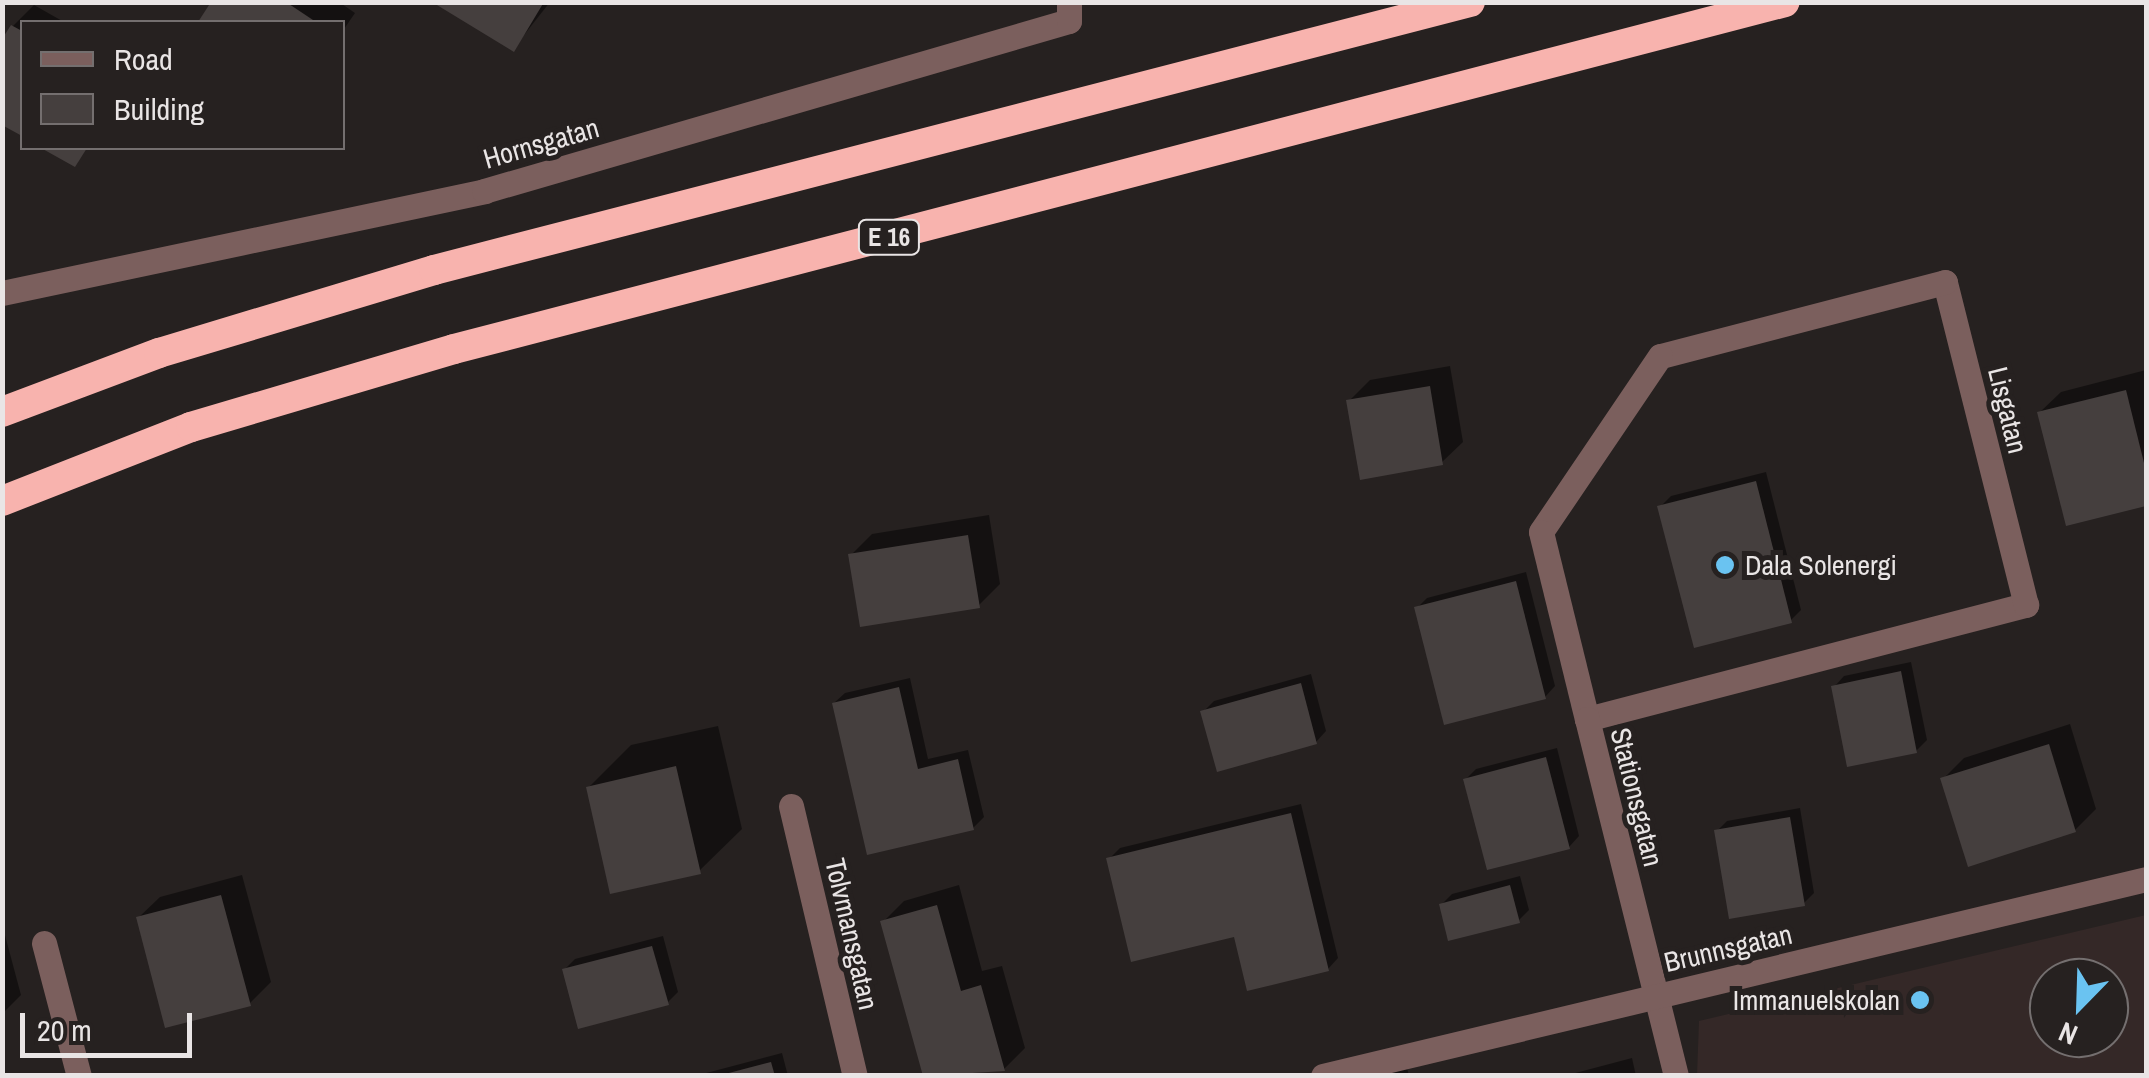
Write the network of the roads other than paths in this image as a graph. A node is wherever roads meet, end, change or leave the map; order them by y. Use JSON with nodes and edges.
{"nodes":[{"id":1,"x":1069,"y":2,"type":"edge"},
{"id":2,"x":1470,"y":2,"type":"edge"},
{"id":3,"x":1785,"y":2,"type":"edge"},
{"id":4,"x":2,"y":293,"type":"edge"},
{"id":5,"x":2,"y":412,"type":"edge"},
{"id":6,"x":2,"y":500,"type":"edge"},
{"id":7,"x":1541,"y":532,"type":"joint"},
{"id":8,"x":1587,"y":719,"type":"junction"},
{"id":9,"x":791,"y":806,"type":"dead end"},
{"id":10,"x":2146,"y":879,"type":"edge"},
{"id":11,"x":44,"y":943,"type":"dead end"},
{"id":12,"x":1656,"y":996,"type":"junction"},
{"id":13,"x":79,"y":1076,"type":"edge"},
{"id":14,"x":854,"y":1076,"type":"edge"},
{"id":15,"x":1323,"y":1076,"type":"edge"},
{"id":16,"x":1676,"y":1076,"type":"edge"}],
"edges":[{"from":1,"to":4,"type":"street","name":"Hornsgatan"},
{"from":2,"to":5,"type":"highway"},
{"from":3,"to":6,"type":"highway","number":"E 16"},
{"from":7,"to":8,"type":"street","name":"Stationsgatan"},
{"from":7,"to":8,"type":"street","name":"Lisgatan"},
{"from":8,"to":12,"type":"street","name":"Stationsgatan"},
{"from":9,"to":14,"type":"street","name":"Tolvmansgatan"},
{"from":10,"to":12,"type":"street","name":"Brunnsgatan"},
{"from":11,"to":13,"type":"street"},
{"from":12,"to":15,"type":"street","name":"Brunnsgatan"},
{"from":12,"to":16,"type":"street","name":"Stationsgatan"}]}
